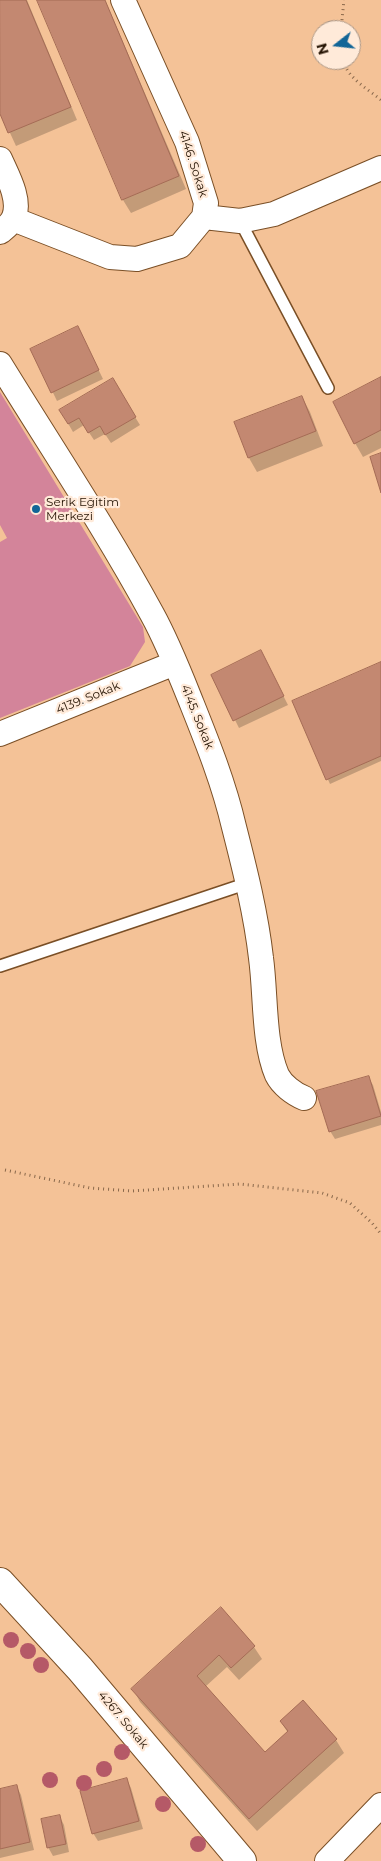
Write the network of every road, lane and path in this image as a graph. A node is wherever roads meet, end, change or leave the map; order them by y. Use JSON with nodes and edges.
{"nodes":[{"id":1,"x":123,"y":0,"type":"edge"},
{"id":2,"x":344,"y":0,"type":"edge"},
{"id":3,"x":342,"y":20,"type":"edge"},
{"id":4,"x":347,"y":70,"type":"edge"},
{"id":5,"x":381,"y":100,"type":"edge"},
{"id":6,"x":0,"y":159,"type":"edge"},
{"id":7,"x":381,"y":168,"type":"edge"},
{"id":8,"x":204,"y":217,"type":"junction"},
{"id":9,"x":10,"y":220,"type":"edge"},
{"id":10,"x":240,"y":221,"type":"junction"},
{"id":11,"x":0,"y":364,"type":"edge"},
{"id":12,"x":328,"y":388,"type":"dead end"},
{"id":13,"x":175,"y":663,"type":"junction"},
{"id":14,"x":0,"y":734,"type":"edge"},
{"id":15,"x":248,"y":883,"type":"junction"},
{"id":16,"x":0,"y":966,"type":"edge"},
{"id":17,"x":304,"y":1098,"type":"dead end"},
{"id":18,"x":5,"y":1170,"type":"dead end"},
{"id":19,"x":381,"y":1234,"type":"edge"},
{"id":20,"x":0,"y":1582,"type":"edge"},
{"id":21,"x":381,"y":1805,"type":"edge"},
{"id":22,"x":242,"y":1861,"type":"edge"},
{"id":23,"x":327,"y":1861,"type":"edge"}],
"edges":[{"from":1,"to":8,"type":"street","name":"4146. Sokak"},
{"from":2,"to":3,"type":"path"},
{"from":4,"to":5,"type":"path"},
{"from":6,"to":9,"type":"street"},
{"from":7,"to":10,"type":"street"},
{"from":8,"to":9,"type":"street"},
{"from":8,"to":10,"type":"street"},
{"from":10,"to":12,"type":"lane"},
{"from":11,"to":13,"type":"street","name":"4145. Sokak"},
{"from":13,"to":14,"type":"street","name":"4139. Sokak"},
{"from":13,"to":15,"type":"street","name":"4145. Sokak"},
{"from":15,"to":16,"type":"lane"},
{"from":15,"to":17,"type":"street","name":"4145. Sokak"},
{"from":18,"to":19,"type":"path"},
{"from":20,"to":22,"type":"street","name":"4267. Sokak"},
{"from":21,"to":23,"type":"street"}]}
